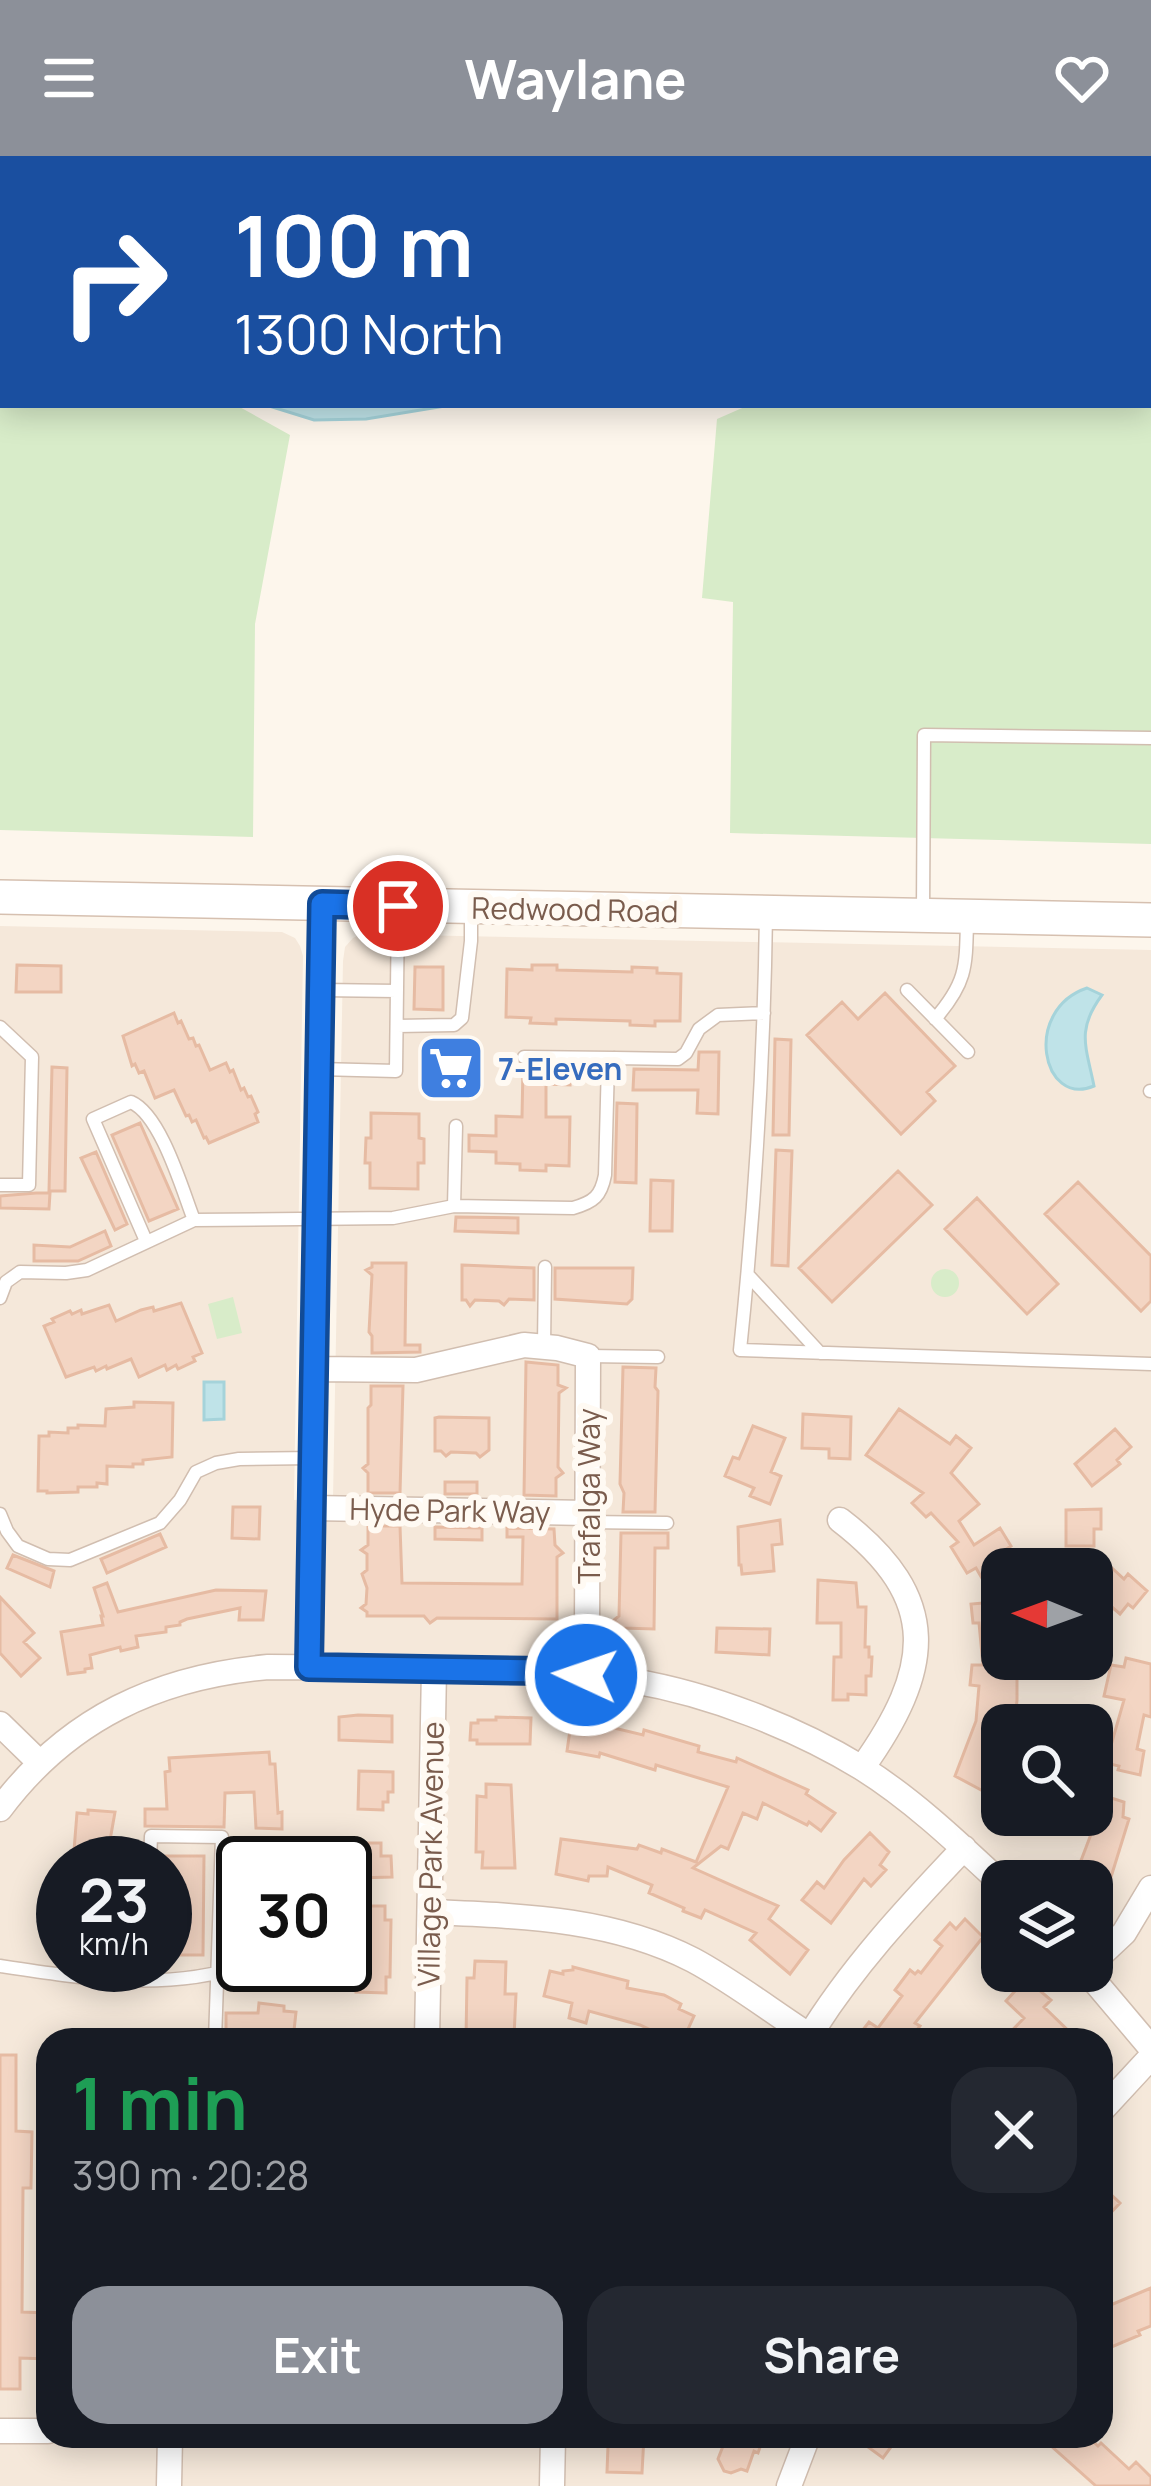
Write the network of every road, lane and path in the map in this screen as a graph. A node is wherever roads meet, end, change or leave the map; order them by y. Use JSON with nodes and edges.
{"nodes":[{"id":1,"x":1151,"y":738,"type":"edge"},
{"id":2,"x":0,"y":900,"type":"edge"},
{"id":3,"x":322,"y":904,"type":"junction"},
{"id":4,"x":398,"y":906,"type":"junction"},
{"id":5,"x":471,"y":907,"type":"junction"},
{"id":6,"x":766,"y":913,"type":"junction"},
{"id":7,"x":922,"y":917,"type":"junction"},
{"id":8,"x":967,"y":918,"type":"junction"},
{"id":9,"x":1151,"y":920,"type":"edge"},
{"id":10,"x":321,"y":990,"type":"junction"},
{"id":11,"x":907,"y":990,"type":"dead end"},
{"id":12,"x":398,"y":991,"type":"junction"},
{"id":13,"x":764,"y":1013,"type":"junction"},
{"id":14,"x":935,"y":1019,"type":"junction"},
{"id":15,"x":397,"y":1025,"type":"junction"},
{"id":16,"x":0,"y":1027,"type":"edge"},
{"id":17,"x":968,"y":1052,"type":"dead end"},
{"id":18,"x":524,"y":1057,"type":"dead end"},
{"id":19,"x":615,"y":1058,"type":"junction"},
{"id":20,"x":320,"y":1070,"type":"junction"},
{"id":21,"x":456,"y":1126,"type":"dead end"},
{"id":22,"x":0,"y":1185,"type":"edge"},
{"id":23,"x":454,"y":1206,"type":"junction"},
{"id":24,"x":194,"y":1220,"type":"junction"},
{"id":25,"x":317,"y":1220,"type":"junction"},
{"id":26,"x":146,"y":1240,"type":"junction"},
{"id":27,"x":545,"y":1267,"type":"dead end"},
{"id":28,"x":748,"y":1275,"type":"junction"},
{"id":29,"x":0,"y":1298,"type":"edge"},
{"id":30,"x":544,"y":1346,"type":"junction"},
{"id":31,"x":820,"y":1353,"type":"junction"},
{"id":32,"x":588,"y":1356,"type":"junction"},
{"id":33,"x":658,"y":1357,"type":"dead end"},
{"id":34,"x":1151,"y":1364,"type":"edge"},
{"id":35,"x":315,"y":1369,"type":"junction"},
{"id":36,"x":313,"y":1459,"type":"junction"},
{"id":37,"x":312,"y":1508,"type":"junction"},
{"id":38,"x":0,"y":1514,"type":"edge"},
{"id":39,"x":587,"y":1517,"type":"junction"},
{"id":40,"x":840,"y":1520,"type":"dead end"},
{"id":41,"x":667,"y":1523,"type":"dead end"},
{"id":42,"x":587,"y":1636,"type":"dead end"},
{"id":43,"x":309,"y":1667,"type":"junction"},
{"id":44,"x":434,"y":1669,"type":"junction"},
{"id":45,"x":0,"y":1724,"type":"edge"},
{"id":46,"x":39,"y":1762,"type":"junction"},
{"id":47,"x":862,"y":1768,"type":"junction"},
{"id":48,"x":0,"y":1809,"type":"edge"},
{"id":49,"x":964,"y":1848,"type":"junction"},
{"id":50,"x":981,"y":1864,"type":"edge"},
{"id":51,"x":1151,"y":1888,"type":"edge"},
{"id":52,"x":431,"y":1912,"type":"junction"},
{"id":53,"x":1113,"y":1943,"type":"edge"},
{"id":54,"x":0,"y":1966,"type":"edge"},
{"id":55,"x":36,"y":1970,"type":"edge"},
{"id":56,"x":216,"y":1992,"type":"edge"},
{"id":57,"x":1103,"y":1992,"type":"edge"},
{"id":58,"x":215,"y":2028,"type":"edge"},
{"id":59,"x":427,"y":2028,"type":"edge"},
{"id":60,"x":794,"y":2028,"type":"edge"},
{"id":61,"x":815,"y":2028,"type":"edge"},
{"id":62,"x":1151,"y":2053,"type":"edge"},
{"id":63,"x":1113,"y":2097,"type":"edge"},
{"id":64,"x":0,"y":2431,"type":"edge"},
{"id":65,"x":36,"y":2432,"type":"edge"},
{"id":66,"x":170,"y":2448,"type":"edge"},
{"id":67,"x":553,"y":2448,"type":"edge"},
{"id":68,"x":804,"y":2448,"type":"edge"},
{"id":69,"x":169,"y":2486,"type":"edge"},
{"id":70,"x":552,"y":2486,"type":"edge"},
{"id":71,"x":790,"y":2486,"type":"edge"}],
"edges":[{"from":1,"to":7,"type":"lane"},
{"from":2,"to":3,"type":"main road","name":"Redwood Road"},
{"from":3,"to":4,"type":"main road","name":"Redwood Road"},
{"from":3,"to":10,"type":"street"},
{"from":4,"to":5,"type":"main road","name":"Redwood Road"},
{"from":4,"to":12,"type":"lane"},
{"from":5,"to":6,"type":"main road","name":"Redwood Road"},
{"from":5,"to":15,"type":"lane"},
{"from":6,"to":7,"type":"main road","name":"Redwood Road"},
{"from":6,"to":13,"type":"lane"},
{"from":7,"to":8,"type":"main road","name":"Redwood Road"},
{"from":8,"to":9,"type":"main road","name":"Redwood Road"},
{"from":8,"to":14,"type":"lane"},
{"from":10,"to":12,"type":"lane"},
{"from":10,"to":20,"type":"street"},
{"from":11,"to":14,"type":"lane"},
{"from":12,"to":15,"type":"lane"},
{"from":13,"to":19,"type":"lane"},
{"from":13,"to":28,"type":"lane"},
{"from":14,"to":17,"type":"lane"},
{"from":15,"to":20,"type":"lane"},
{"from":16,"to":22,"type":"lane"},
{"from":18,"to":19,"type":"lane"},
{"from":19,"to":23,"type":"lane"},
{"from":20,"to":25,"type":"street"},
{"from":21,"to":23,"type":"lane"},
{"from":23,"to":25,"type":"lane"},
{"from":24,"to":25,"type":"lane"},
{"from":24,"to":26,"type":"lane"},
{"from":24,"to":26,"type":"lane"},
{"from":25,"to":35,"type":"street"},
{"from":26,"to":29,"type":"lane"},
{"from":27,"to":30,"type":"lane"},
{"from":28,"to":31,"type":"lane"},
{"from":28,"to":31,"type":"lane"},
{"from":30,"to":32,"type":"street"},
{"from":30,"to":35,"type":"street"},
{"from":31,"to":34,"type":"lane"},
{"from":32,"to":33,"type":"lane"},
{"from":32,"to":39,"type":"street","name":"Trafalga Way"},
{"from":35,"to":36,"type":"street"},
{"from":36,"to":37,"type":"street"},
{"from":36,"to":38,"type":"lane"},
{"from":37,"to":39,"type":"street","name":"Hyde Park Way"},
{"from":37,"to":43,"type":"street"},
{"from":39,"to":41,"type":"lane"},
{"from":39,"to":42,"type":"street","name":"Trafalga Way"},
{"from":40,"to":47,"type":"street"},
{"from":43,"to":44,"type":"street"},
{"from":43,"to":46,"type":"street"},
{"from":44,"to":47,"type":"street"},
{"from":44,"to":52,"type":"street","name":"Village Park Avenue"},
{"from":45,"to":46,"type":"street"},
{"from":46,"to":48,"type":"street"},
{"from":47,"to":49,"type":"street"},
{"from":49,"to":50,"type":"street"},
{"from":49,"to":61,"type":"street"},
{"from":51,"to":53,"type":"street"},
{"from":52,"to":59,"type":"street","name":"Village Park Avenue"},
{"from":52,"to":60,"type":"street"},
{"from":54,"to":55,"type":"lane"},
{"from":56,"to":58,"type":"lane"},
{"from":57,"to":62,"type":"street"},
{"from":62,"to":63,"type":"street"},
{"from":64,"to":65,"type":"street"},
{"from":66,"to":69,"type":"street"},
{"from":67,"to":70,"type":"street"},
{"from":68,"to":71,"type":"street"}]}
